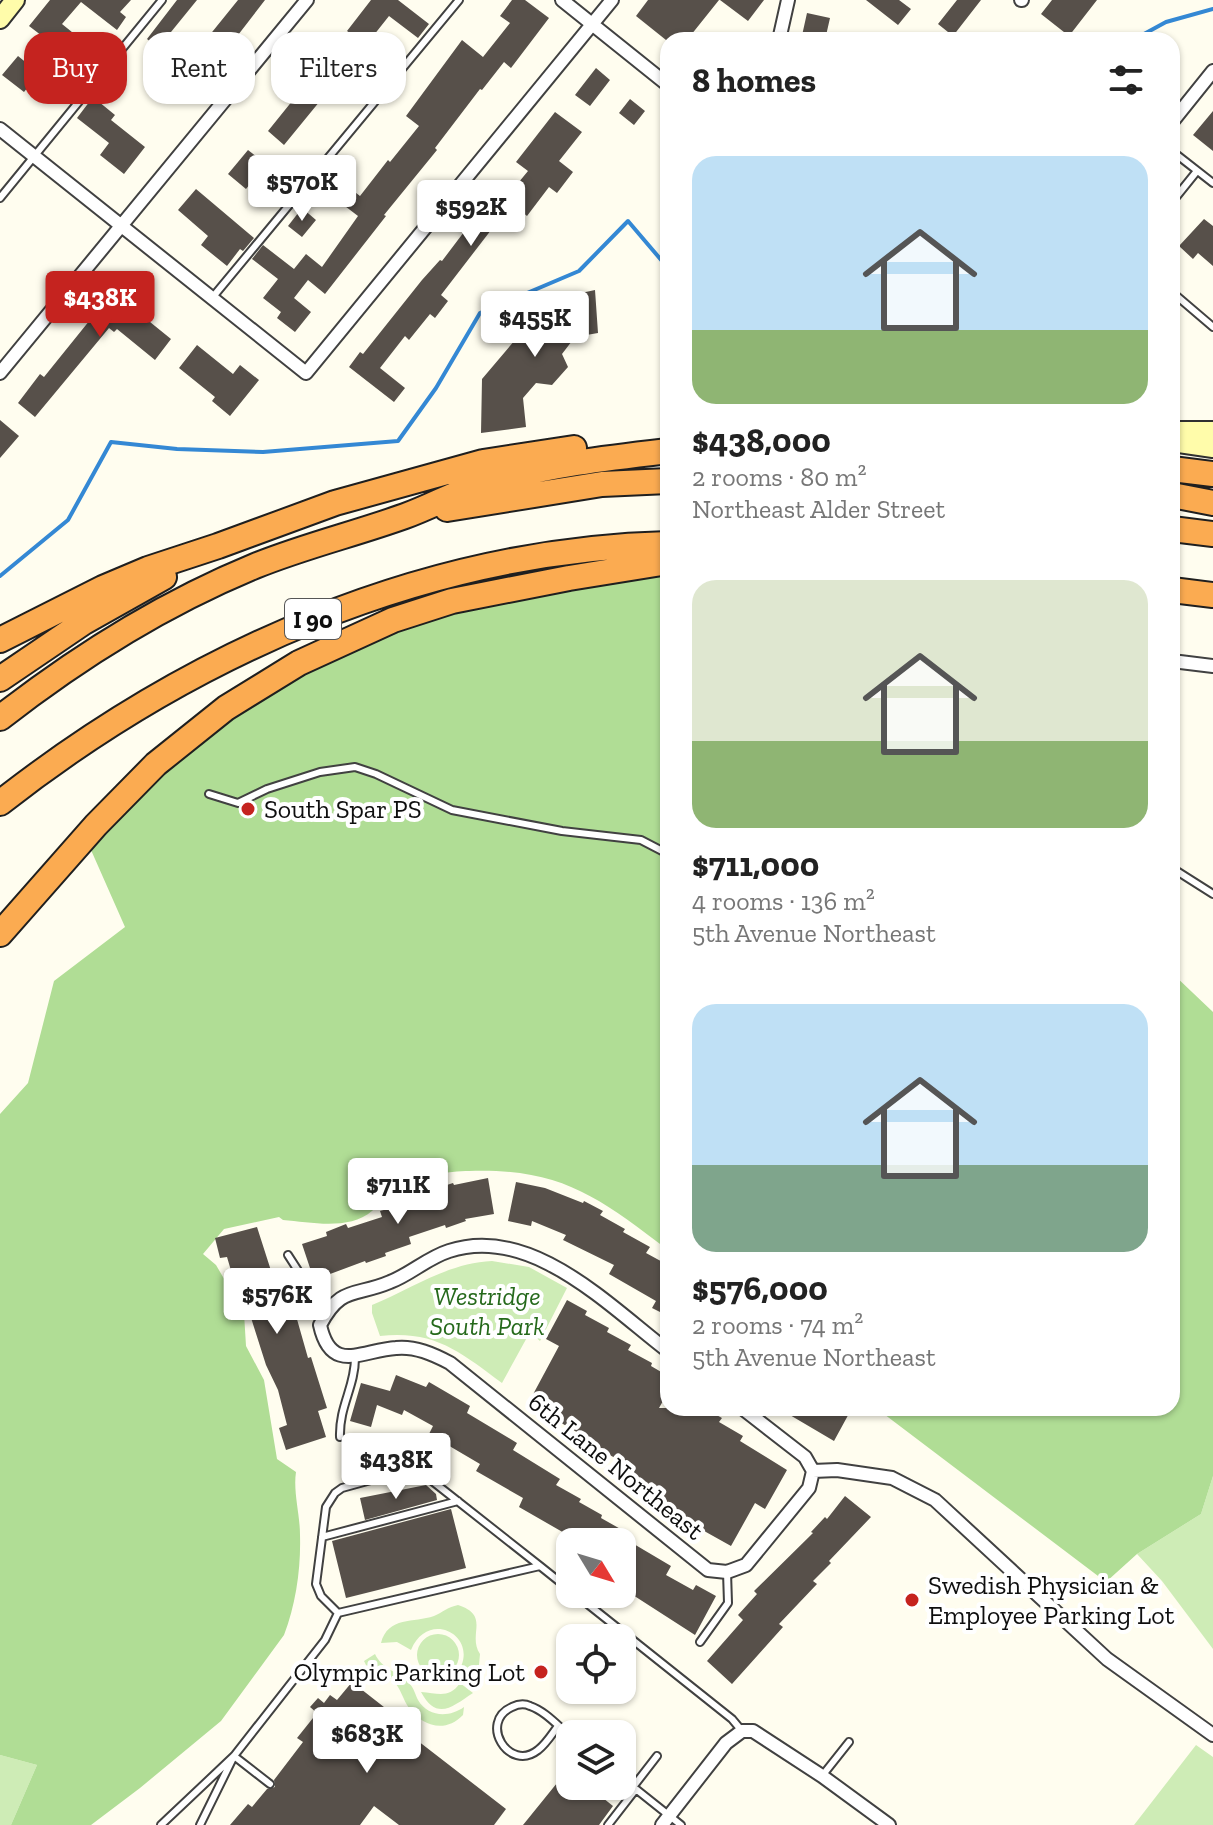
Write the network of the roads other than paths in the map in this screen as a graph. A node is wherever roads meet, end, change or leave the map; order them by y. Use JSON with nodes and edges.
{"nodes":[{"id":1,"x":15,"y":0,"type":"edge"},
{"id":2,"x":162,"y":0,"type":"edge"},
{"id":3,"x":307,"y":0,"type":"edge"},
{"id":4,"x":459,"y":0,"type":"edge"},
{"id":5,"x":562,"y":0,"type":"edge"},
{"id":6,"x":612,"y":0,"type":"edge"},
{"id":7,"x":788,"y":0,"type":"edge"},
{"id":8,"x":0,"y":19,"type":"edge"},
{"id":9,"x":592,"y":24,"type":"junction"},
{"id":10,"x":781,"y":32,"type":"edge"},
{"id":11,"x":1213,"y":71,"type":"edge"},
{"id":12,"x":660,"y":79,"type":"edge"},
{"id":13,"x":1180,"y":112,"type":"edge"},
{"id":14,"x":0,"y":129,"type":"edge"},
{"id":15,"x":34,"y":156,"type":"junction"},
{"id":16,"x":1180,"y":157,"type":"edge"},
{"id":17,"x":1197,"y":171,"type":"junction"},
{"id":18,"x":1213,"y":183,"type":"edge"},
{"id":19,"x":1180,"y":192,"type":"edge"},
{"id":20,"x":0,"y":198,"type":"edge"},
{"id":21,"x":123,"y":227,"type":"junction"},
{"id":22,"x":212,"y":298,"type":"junction"},
{"id":23,"x":1180,"y":299,"type":"edge"},
{"id":24,"x":1213,"y":327,"type":"edge"},
{"id":25,"x":0,"y":373,"type":"edge"},
{"id":26,"x":1180,"y":431,"type":"edge"},
{"id":27,"x":1213,"y":431,"type":"edge"},
{"id":28,"x":660,"y":440,"type":"edge"},
{"id":29,"x":1180,"y":443,"type":"edge"},
{"id":30,"x":1213,"y":448,"type":"edge"},
{"id":31,"x":660,"y":452,"type":"edge"},
{"id":32,"x":1180,"y":470,"type":"edge"},
{"id":33,"x":1213,"y":474,"type":"edge"},
{"id":34,"x":660,"y":481,"type":"edge"},
{"id":35,"x":1180,"y":497,"type":"edge"},
{"id":36,"x":1213,"y":503,"type":"edge"},
{"id":37,"x":405,"y":516,"type":"junction"},
{"id":38,"x":1180,"y":530,"type":"edge"},
{"id":39,"x":1213,"y":534,"type":"edge"},
{"id":40,"x":660,"y":544,"type":"edge"},
{"id":41,"x":218,"y":546,"type":"junction"},
{"id":42,"x":660,"y":563,"type":"edge"},
{"id":43,"x":1180,"y":591,"type":"edge"},
{"id":44,"x":499,"y":593,"type":"junction"},
{"id":45,"x":1213,"y":595,"type":"edge"},
{"id":46,"x":0,"y":640,"type":"edge"},
{"id":47,"x":1180,"y":662,"type":"edge"},
{"id":48,"x":1213,"y":666,"type":"edge"},
{"id":49,"x":0,"y":679,"type":"edge"},
{"id":50,"x":0,"y":718,"type":"edge"},
{"id":51,"x":209,"y":794,"type":"dead end"},
{"id":52,"x":0,"y":803,"type":"edge"},
{"id":53,"x":660,"y":850,"type":"edge"},
{"id":54,"x":1180,"y":873,"type":"edge"},
{"id":55,"x":1213,"y":894,"type":"edge"},
{"id":56,"x":0,"y":934,"type":"edge"},
{"id":57,"x":0,"y":953,"type":"edge"},
{"id":58,"x":288,"y":1255,"type":"dead end"},
{"id":59,"x":326,"y":1314,"type":"junction"},
{"id":60,"x":660,"y":1345,"type":"edge"},
{"id":61,"x":355,"y":1358,"type":"junction"},
{"id":62,"x":752,"y":1416,"type":"edge"},
{"id":63,"x":340,"y":1437,"type":"dead end"},
{"id":64,"x":813,"y":1471,"type":"junction"},
{"id":65,"x":458,"y":1501,"type":"junction"},
{"id":66,"x":322,"y":1537,"type":"junction"},
{"id":67,"x":540,"y":1566,"type":"junction"},
{"id":68,"x":727,"y":1572,"type":"junction"},
{"id":69,"x":556,"y":1579,"type":"edge"},
{"id":70,"x":593,"y":1608,"type":"edge"},
{"id":71,"x":338,"y":1613,"type":"junction"},
{"id":72,"x":700,"y":1642,"type":"dead end"},
{"id":73,"x":558,"y":1726,"type":"joint"},
{"id":74,"x":742,"y":1731,"type":"junction"},
{"id":75,"x":1213,"y":1735,"type":"edge"},
{"id":76,"x":849,"y":1742,"type":"dead end"},
{"id":77,"x":234,"y":1756,"type":"junction"},
{"id":78,"x":657,"y":1756,"type":"dead end"},
{"id":79,"x":822,"y":1776,"type":"junction"},
{"id":80,"x":270,"y":1784,"type":"dead end"},
{"id":81,"x":636,"y":1787,"type":"edge"},
{"id":82,"x":636,"y":1789,"type":"edge"},
{"id":83,"x":626,"y":1800,"type":"edge"},
{"id":84,"x":666,"y":1820,"type":"edge"},
{"id":85,"x":161,"y":1825,"type":"edge"},
{"id":86,"x":200,"y":1825,"type":"edge"},
{"id":87,"x":608,"y":1825,"type":"edge"},
{"id":88,"x":681,"y":1825,"type":"edge"},
{"id":89,"x":889,"y":1825,"type":"edge"}],
"edges":[{"from":1,"to":8,"type":"street"},
{"from":2,"to":15,"type":"lane"},
{"from":3,"to":21,"type":"street"},
{"from":4,"to":22,"type":"lane"},
{"from":5,"to":9,"type":"street"},
{"from":6,"to":9,"type":"street"},
{"from":7,"to":10,"type":"street"},
{"from":9,"to":12,"type":"street"},
{"from":9,"to":22,"type":"street"},
{"from":11,"to":13,"type":"street"},
{"from":14,"to":15,"type":"street"},
{"from":15,"to":20,"type":"lane"},
{"from":15,"to":21,"type":"street"},
{"from":16,"to":17,"type":"lane"},
{"from":17,"to":18,"type":"lane"},
{"from":17,"to":19,"type":"lane"},
{"from":21,"to":22,"type":"street"},
{"from":21,"to":25,"type":"street"},
{"from":23,"to":24,"type":"lane"},
{"from":26,"to":27,"type":"street"},
{"from":28,"to":41,"type":"highway"},
{"from":29,"to":30,"type":"street"},
{"from":31,"to":37,"type":"highway"},
{"from":32,"to":33,"type":"highway"},
{"from":34,"to":37,"type":"highway"},
{"from":35,"to":36,"type":"highway"},
{"from":37,"to":50,"type":"highway"},
{"from":38,"to":39,"type":"highway"},
{"from":40,"to":52,"type":"highway","number":"I 90"},
{"from":41,"to":46,"type":"highway"},
{"from":41,"to":49,"type":"highway"},
{"from":42,"to":44,"type":"highway"},
{"from":43,"to":45,"type":"highway"},
{"from":44,"to":56,"type":"highway"},
{"from":44,"to":57,"type":"highway"},
{"from":47,"to":48,"type":"street"},
{"from":51,"to":53,"type":"lane"},
{"from":54,"to":55,"type":"lane"},
{"from":58,"to":59,"type":"lane"},
{"from":59,"to":60,"type":"street"},
{"from":59,"to":61,"type":"street"},
{"from":61,"to":63,"type":"lane"},
{"from":61,"to":68,"type":"street","name":"6th Lane Northeast"},
{"from":62,"to":64,"type":"street"},
{"from":64,"to":68,"type":"street"},
{"from":64,"to":75,"type":"street"},
{"from":65,"to":66,"type":"lane"},
{"from":65,"to":66,"type":"lane"},
{"from":65,"to":67,"type":"lane"},
{"from":66,"to":71,"type":"lane"},
{"from":67,"to":69,"type":"lane"},
{"from":67,"to":71,"type":"lane"},
{"from":68,"to":72,"type":"lane"},
{"from":70,"to":74,"type":"lane"},
{"from":71,"to":77,"type":"lane"},
{"from":73,"to":73,"type":"lane"},
{"from":74,"to":79,"type":"street"},
{"from":74,"to":84,"type":"street"},
{"from":76,"to":79,"type":"lane"},
{"from":77,"to":80,"type":"lane"},
{"from":77,"to":85,"type":"lane"},
{"from":77,"to":86,"type":"lane"},
{"from":78,"to":81,"type":"lane"},
{"from":79,"to":89,"type":"street"},
{"from":82,"to":84,"type":"lane"},
{"from":83,"to":87,"type":"lane"},
{"from":84,"to":88,"type":"lane"}]}
